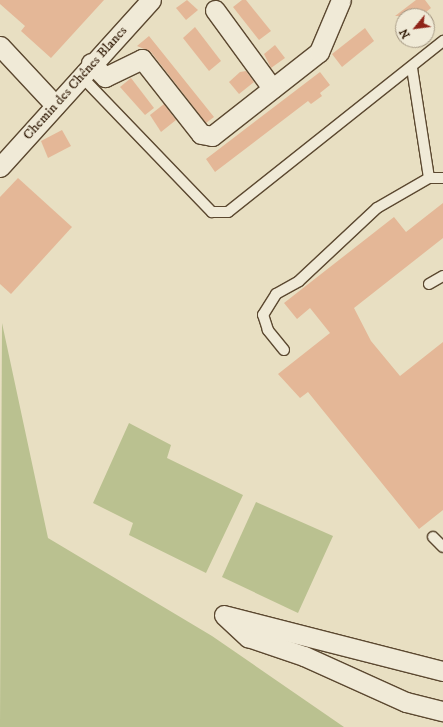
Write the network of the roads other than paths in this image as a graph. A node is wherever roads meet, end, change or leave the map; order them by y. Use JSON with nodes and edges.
{"nodes":[{"id":1,"x":150,"y":0,"type":"edge"},
{"id":2,"x":339,"y":1,"type":"edge"},
{"id":3,"x":214,"y":10,"type":"dead end"},
{"id":4,"x":443,"y":41,"type":"edge"},
{"id":5,"x":0,"y":46,"type":"edge"},
{"id":6,"x":412,"y":68,"type":"junction"},
{"id":7,"x":86,"y":70,"type":"junction"},
{"id":8,"x":272,"y":88,"type":"junction"},
{"id":9,"x":55,"y":105,"type":"junction"},
{"id":10,"x":0,"y":167,"type":"edge"},
{"id":11,"x":430,"y":178,"type":"junction"},
{"id":12,"x":443,"y":178,"type":"edge"},
{"id":13,"x":443,"y":276,"type":"edge"},
{"id":14,"x":429,"y":284,"type":"dead end"},
{"id":15,"x":284,"y":350,"type":"dead end"},
{"id":16,"x":434,"y":537,"type":"dead end"},
{"id":17,"x":443,"y":546,"type":"edge"},
{"id":18,"x":443,"y":671,"type":"edge"},
{"id":19,"x":443,"y":711,"type":"edge"}],
"edges":[{"from":1,"to":7,"type":"street","name":"Chemin des Chênes Blancs"},
{"from":2,"to":8,"type":"street"},
{"from":3,"to":8,"type":"street"},
{"from":4,"to":6,"type":"lane"},
{"from":5,"to":9,"type":"street"},
{"from":6,"to":7,"type":"lane"},
{"from":6,"to":11,"type":"lane"},
{"from":7,"to":8,"type":"street"},
{"from":7,"to":9,"type":"street","name":"Chemin des Chênes Blancs"},
{"from":9,"to":10,"type":"street","name":"Chemin des Chênes Blancs"},
{"from":11,"to":12,"type":"lane"},
{"from":11,"to":15,"type":"lane"},
{"from":13,"to":14,"type":"lane"},
{"from":16,"to":17,"type":"lane"},
{"from":18,"to":19,"type":"street"}]}
